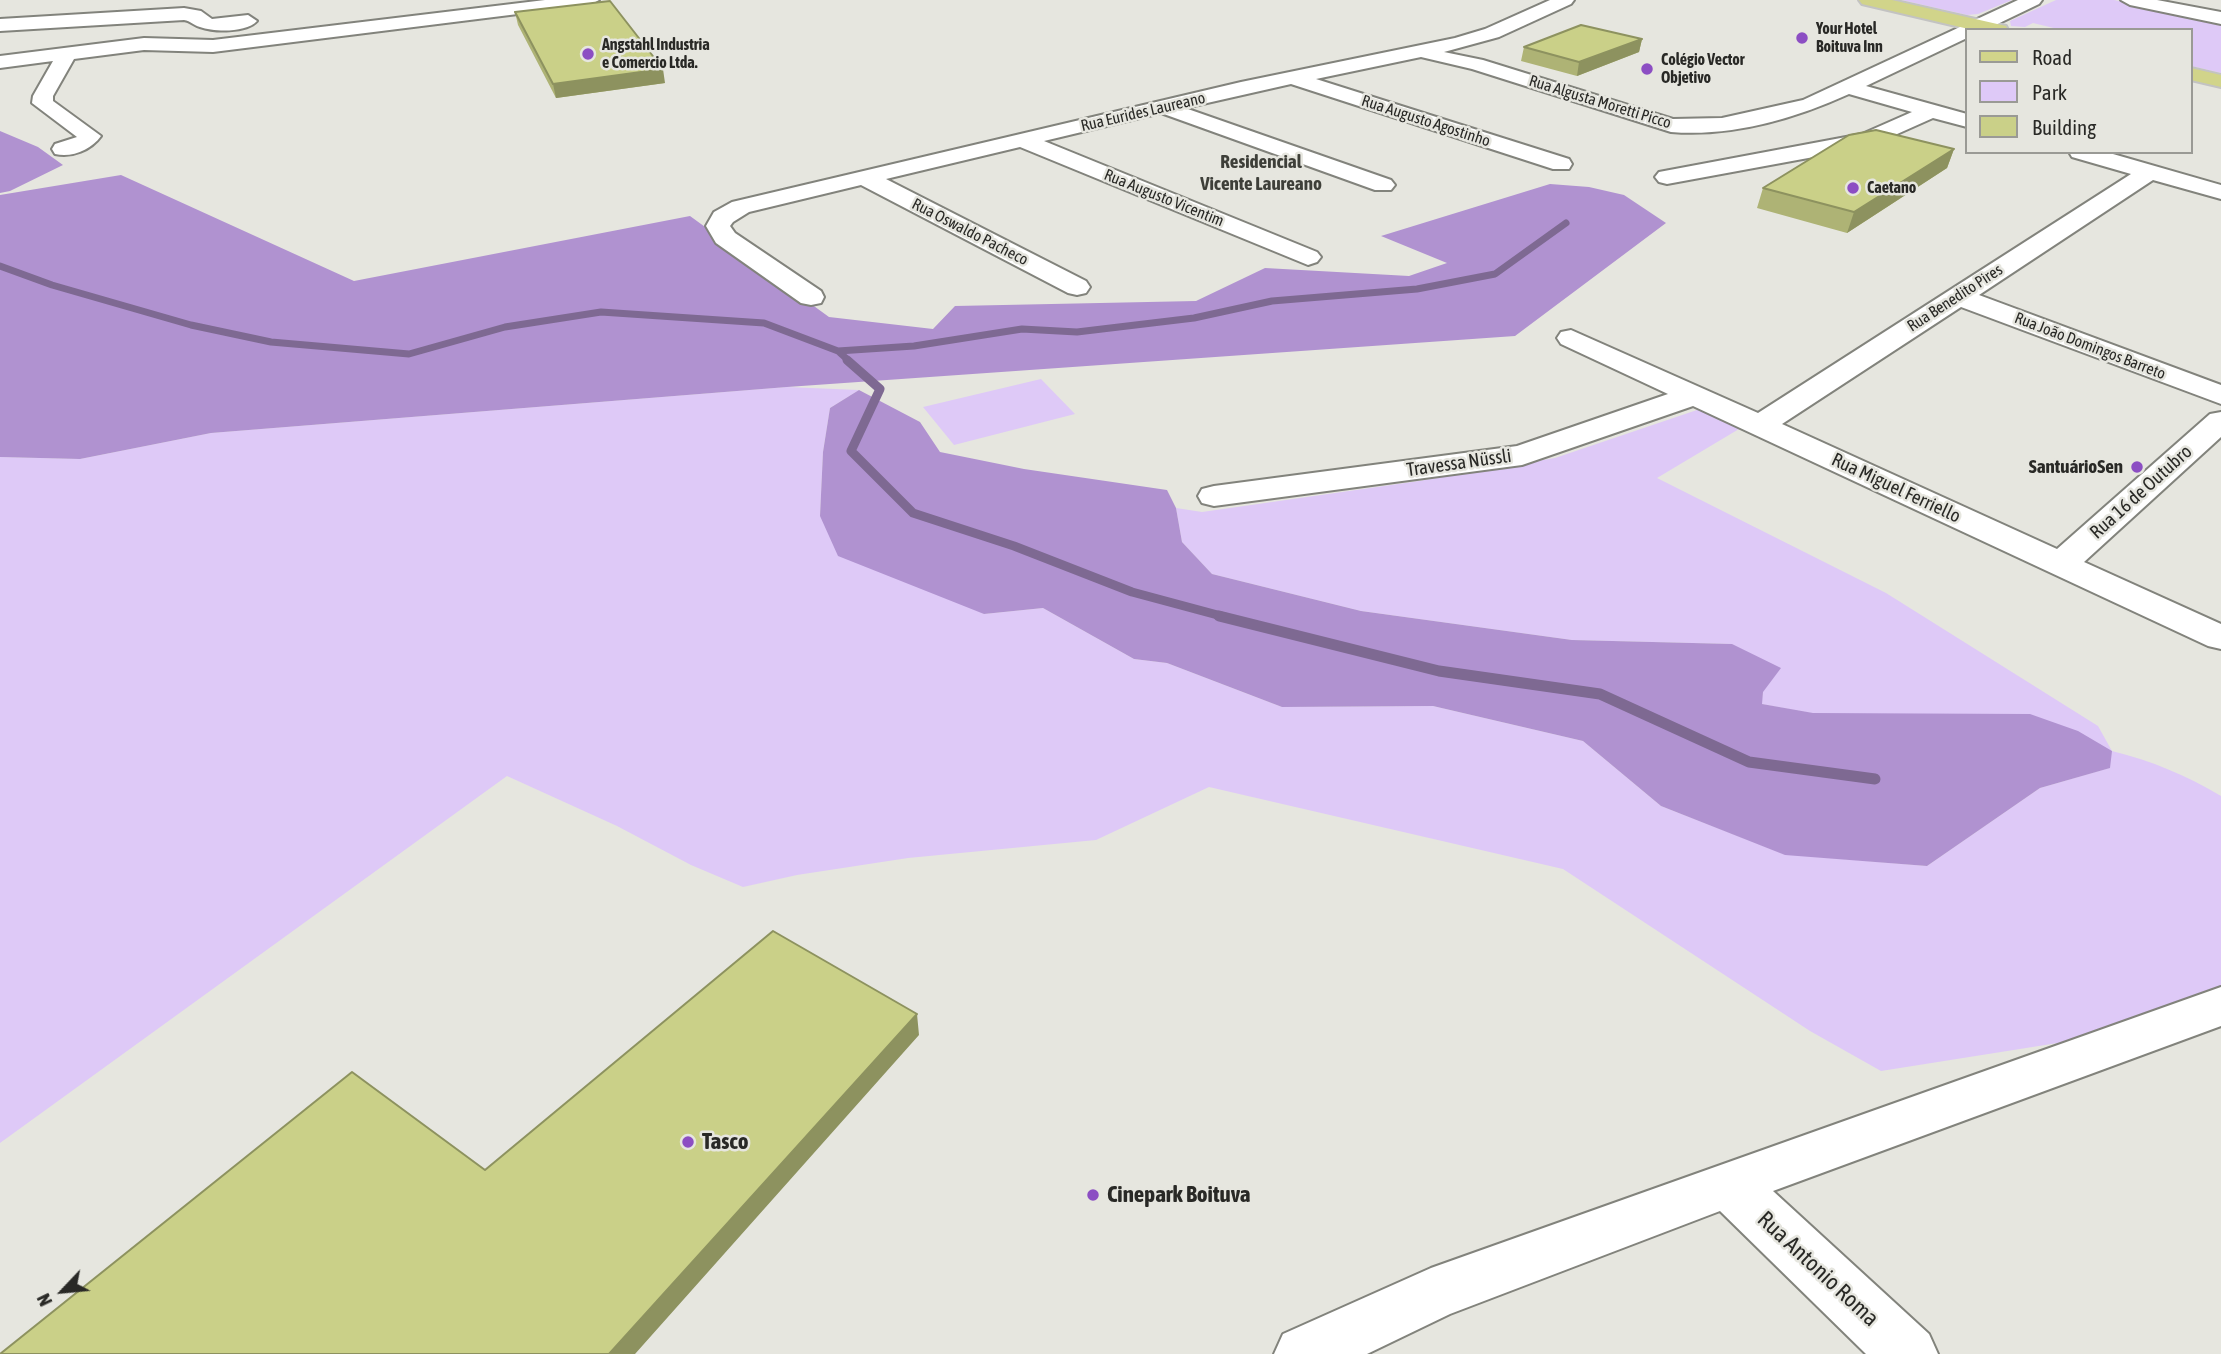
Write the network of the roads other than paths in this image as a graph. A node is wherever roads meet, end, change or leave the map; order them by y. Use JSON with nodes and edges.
{"nodes":[{"id":1,"x":590,"y":0,"type":"edge"},
{"id":2,"x":1566,"y":0,"type":"edge"},
{"id":3,"x":1868,"y":0,"type":"edge"},
{"id":4,"x":2033,"y":0,"type":"edge"},
{"id":5,"x":2130,"y":0,"type":"edge"},
{"id":6,"x":2219,"y":0,"type":"edge"},
{"id":7,"x":535,"y":3,"type":"edge"},
{"id":8,"x":194,"y":8,"type":"edge"},
{"id":9,"x":2188,"y":12,"type":"junction"},
{"id":10,"x":2221,"y":18,"type":"edge"},
{"id":11,"x":269,"y":19,"type":"dead end"},
{"id":12,"x":0,"y":25,"type":"edge"},
{"id":13,"x":1968,"y":28,"type":"edge"},
{"id":14,"x":1974,"y":28,"type":"edge"},
{"id":15,"x":1966,"y":32,"type":"edge"},
{"id":16,"x":1459,"y":43,"type":"junction"},
{"id":17,"x":1410,"y":53,"type":"junction"},
{"id":18,"x":67,"y":54,"type":"junction"},
{"id":19,"x":0,"y":62,"type":"edge"},
{"id":20,"x":1476,"y":64,"type":"junction"},
{"id":21,"x":2193,"y":74,"type":"edge"},
{"id":22,"x":1292,"y":77,"type":"junction"},
{"id":23,"x":2221,"y":80,"type":"edge"},
{"id":24,"x":1844,"y":86,"type":"junction"},
{"id":25,"x":1163,"y":107,"type":"junction"},
{"id":26,"x":1931,"y":111,"type":"junction"},
{"id":27,"x":1966,"y":121,"type":"edge"},
{"id":28,"x":1021,"y":140,"type":"junction"},
{"id":29,"x":63,"y":149,"type":"dead end"},
{"id":30,"x":2087,"y":154,"type":"edge"},
{"id":31,"x":1561,"y":164,"type":"dead end"},
{"id":32,"x":2150,"y":172,"type":"junction"},
{"id":33,"x":863,"y":177,"type":"junction"},
{"id":34,"x":1667,"y":177,"type":"dead end"},
{"id":35,"x":1383,"y":186,"type":"dead end"},
{"id":36,"x":2221,"y":192,"type":"edge"},
{"id":37,"x":1308,"y":257,"type":"dead end"},
{"id":38,"x":1077,"y":287,"type":"dead end"},
{"id":39,"x":1958,"y":296,"type":"junction"},
{"id":40,"x":811,"y":297,"type":"dead end"},
{"id":41,"x":1571,"y":338,"type":"dead end"},
{"id":42,"x":1695,"y":395,"type":"junction"},
{"id":43,"x":2221,"y":395,"type":"edge"},
{"id":44,"x":2221,"y":421,"type":"edge"},
{"id":45,"x":1760,"y":425,"type":"junction"},
{"id":46,"x":1214,"y":496,"type":"dead end"},
{"id":47,"x":2061,"y":564,"type":"junction"},
{"id":48,"x":2221,"y":638,"type":"edge"},
{"id":49,"x":2221,"y":1006,"type":"edge"},
{"id":50,"x":1728,"y":1184,"type":"junction"},
{"id":51,"x":1304,"y":1354,"type":"edge"},
{"id":52,"x":1908,"y":1354,"type":"edge"}],
"edges":[{"from":1,"to":7,"type":"street"},
{"from":2,"to":16,"type":"street","name":"Rua Eurides Laureano"},
{"from":3,"to":13,"type":"main road"},
{"from":4,"to":14,"type":"street","name":"Rua Algusta Moretti Picco"},
{"from":5,"to":9,"type":"street"},
{"from":6,"to":9,"type":"street"},
{"from":7,"to":18,"type":"street"},
{"from":8,"to":11,"type":"street"},
{"from":8,"to":12,"type":"street"},
{"from":9,"to":10,"type":"street"},
{"from":15,"to":24,"type":"street","name":"Rua Algusta Moretti Picco"},
{"from":16,"to":17,"type":"street","name":"Rua Eurides Laureano"},
{"from":16,"to":20,"type":"street"},
{"from":17,"to":20,"type":"street","name":"Rua Algusta Moretti Picco"},
{"from":17,"to":22,"type":"street","name":"Rua Eurides Laureano"},
{"from":18,"to":19,"type":"street"},
{"from":18,"to":29,"type":"street"},
{"from":20,"to":24,"type":"street","name":"Rua Algusta Moretti Picco"},
{"from":21,"to":23,"type":"main road"},
{"from":22,"to":25,"type":"street","name":"Rua Eurides Laureano"},
{"from":22,"to":31,"type":"street","name":"Rua Augusto Agostinho"},
{"from":24,"to":26,"type":"street"},
{"from":25,"to":28,"type":"street","name":"Rua Eurides Laureano"},
{"from":25,"to":35,"type":"street"},
{"from":26,"to":27,"type":"street"},
{"from":26,"to":34,"type":"street"},
{"from":28,"to":33,"type":"street","name":"Rua Eurides Laureano"},
{"from":28,"to":37,"type":"street","name":"Rua Augusto Vicentim"},
{"from":30,"to":32,"type":"street"},
{"from":32,"to":36,"type":"street"},
{"from":32,"to":39,"type":"street","name":"Rua Benedito Pires"},
{"from":33,"to":38,"type":"street","name":"Rua Oswaldo Pacheco"},
{"from":33,"to":40,"type":"street","name":"Rua Eurides Laureano"},
{"from":39,"to":43,"type":"street","name":"Rua João Domingos Barreto"},
{"from":39,"to":45,"type":"street","name":"Rua Benedito Pires"},
{"from":41,"to":42,"type":"street","name":"Rua Miguel Ferriello"},
{"from":42,"to":45,"type":"street","name":"Rua Miguel Ferriello"},
{"from":42,"to":46,"type":"street","name":"Travessa Nüssli"},
{"from":44,"to":47,"type":"street","name":"Rua 16 de Outubro"},
{"from":45,"to":47,"type":"street","name":"Rua Miguel Ferriello"},
{"from":47,"to":48,"type":"street","name":"Rua Miguel Ferriello"},
{"from":49,"to":50,"type":"street"},
{"from":50,"to":51,"type":"street"},
{"from":50,"to":52,"type":"street","name":"Rua Antonio Roma"}]}
